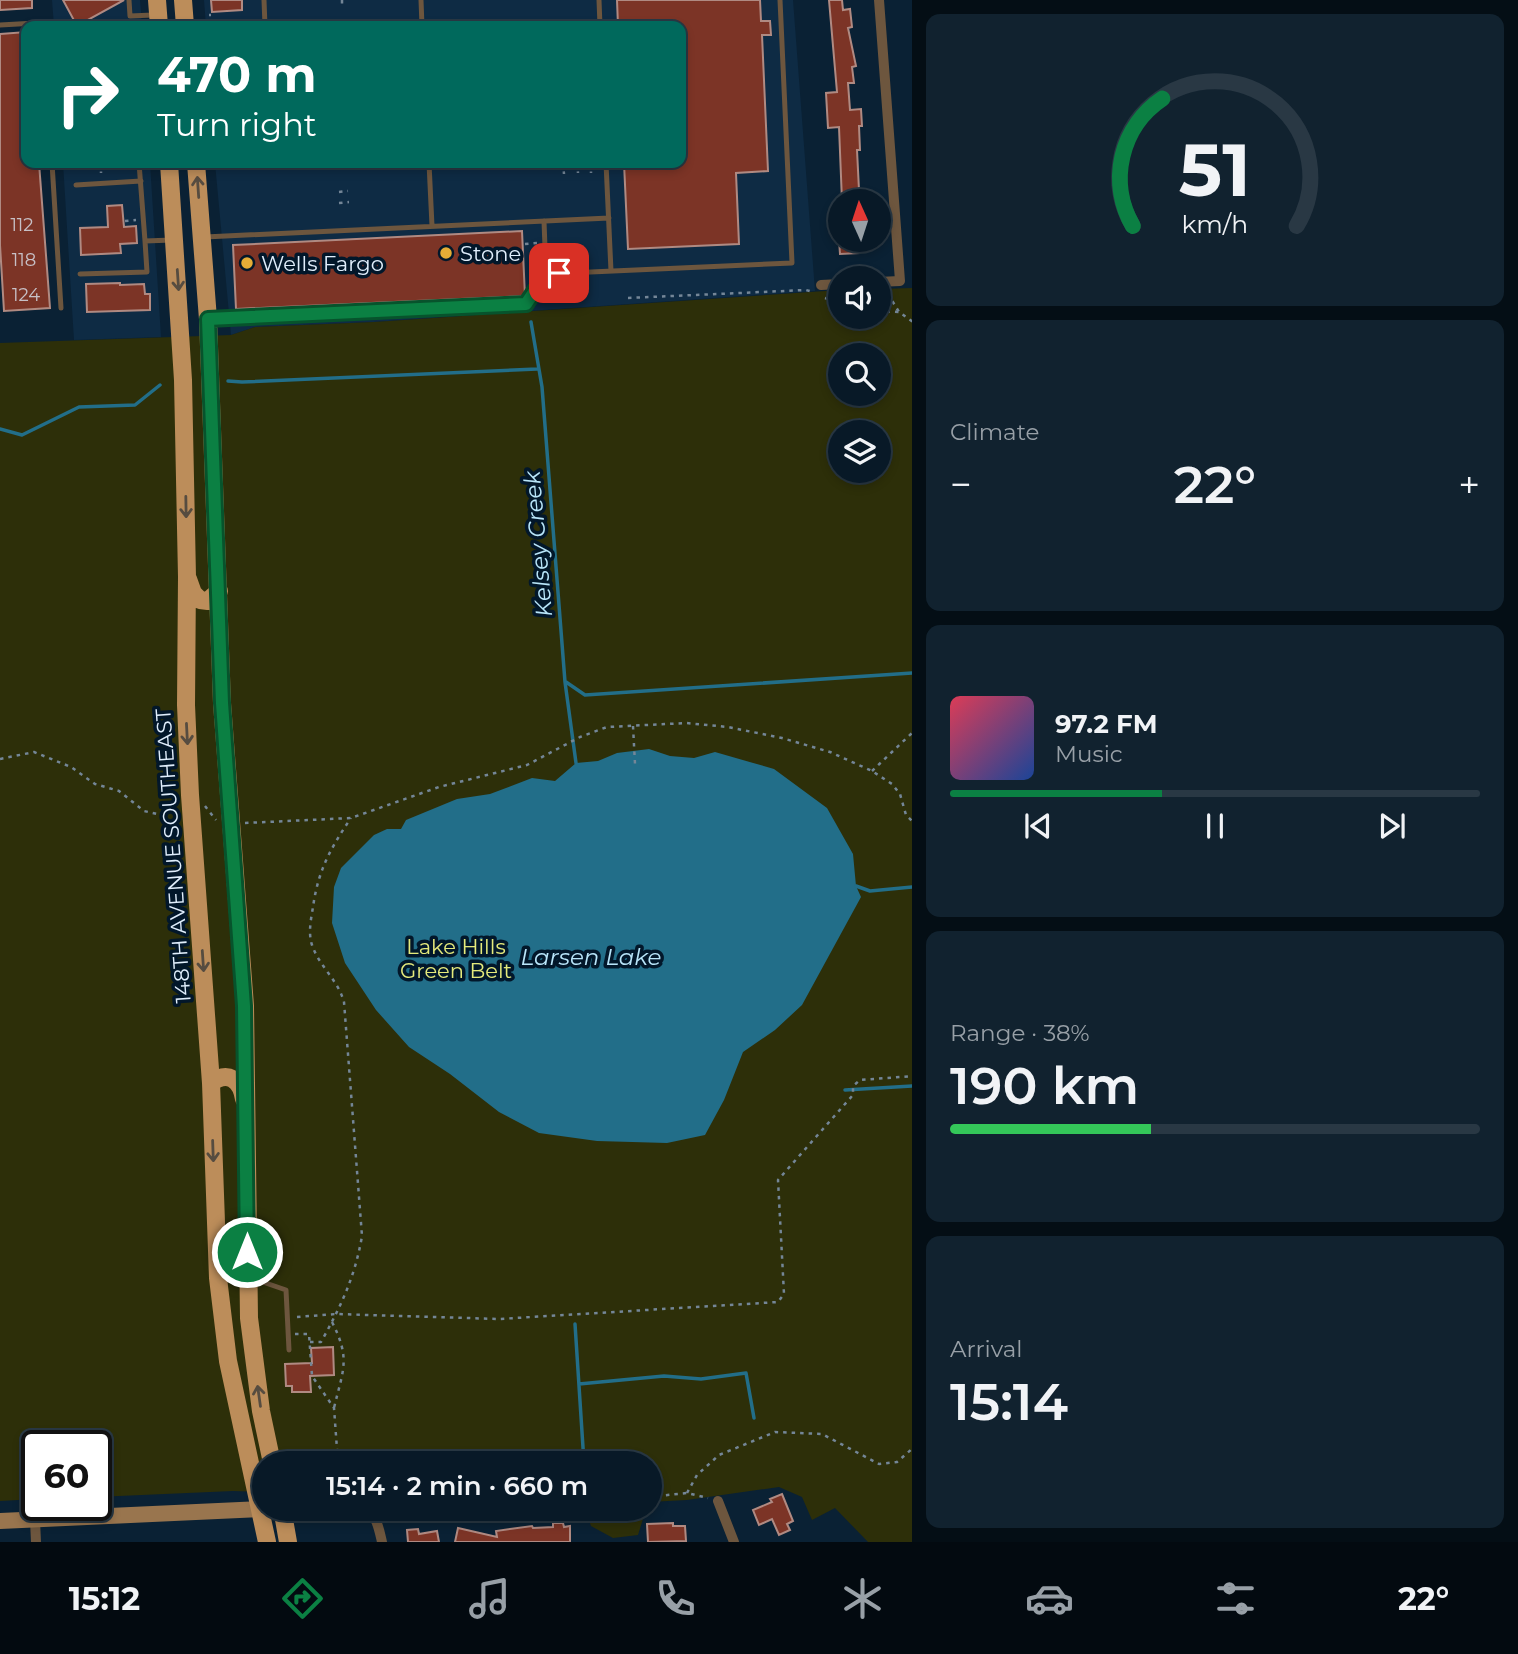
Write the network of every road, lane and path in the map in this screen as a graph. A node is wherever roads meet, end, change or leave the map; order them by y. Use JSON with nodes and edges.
{"nodes":[{"id":1,"x":129,"y":0,"type":"edge"},
{"id":2,"x":183,"y":0,"type":"edge"},
{"id":3,"x":264,"y":0,"type":"edge"},
{"id":4,"x":342,"y":0,"type":"edge"},
{"id":5,"x":421,"y":0,"type":"edge"},
{"id":6,"x":599,"y":0,"type":"edge"},
{"id":7,"x":780,"y":0,"type":"edge"},
{"id":8,"x":879,"y":0,"type":"edge"},
{"id":9,"x":342,"y":7,"type":"dead end"},
{"id":10,"x":158,"y":14,"type":"edge"},
{"id":11,"x":185,"y":21,"type":"edge"},
{"id":12,"x":265,"y":21,"type":"edge"},
{"id":13,"x":422,"y":21,"type":"edge"},
{"id":14,"x":600,"y":21,"type":"edge"},
{"id":15,"x":21,"y":24,"type":"edge"},
{"id":16,"x":0,"y":25,"type":"edge"},
{"id":17,"x":52,"y":168,"type":"edge"},
{"id":18,"x":101,"y":168,"type":"edge"},
{"id":19,"x":140,"y":168,"type":"edge"},
{"id":20,"x":169,"y":168,"type":"edge"},
{"id":21,"x":196,"y":168,"type":"edge"},
{"id":22,"x":429,"y":168,"type":"edge"},
{"id":23,"x":564,"y":168,"type":"edge"},
{"id":24,"x":578,"y":168,"type":"edge"},
{"id":25,"x":592,"y":168,"type":"edge"},
{"id":26,"x":606,"y":168,"type":"edge"},
{"id":27,"x":578,"y":173,"type":"dead end"},
{"id":28,"x":592,"y":173,"type":"dead end"},
{"id":29,"x":564,"y":174,"type":"dead end"},
{"id":30,"x":101,"y":176,"type":"dead end"},
{"id":31,"x":141,"y":181,"type":"junction"},
{"id":32,"x":76,"y":185,"type":"dead end"},
{"id":33,"x":348,"y":191,"type":"dead end"},
{"id":34,"x":339,"y":192,"type":"dead end"},
{"id":35,"x":339,"y":202,"type":"dead end"},
{"id":36,"x":349,"y":202,"type":"dead end"},
{"id":37,"x":609,"y":218,"type":"junction"},
{"id":38,"x":125,"y":220,"type":"dead end"},
{"id":39,"x":138,"y":220,"type":"dead end"},
{"id":40,"x":544,"y":221,"type":"junction"},
{"id":41,"x":432,"y":226,"type":"junction"},
{"id":42,"x":202,"y":237,"type":"junction"},
{"id":43,"x":175,"y":240,"type":"junction"},
{"id":44,"x":145,"y":241,"type":"junction"},
{"id":45,"x":537,"y":243,"type":"dead end"},
{"id":46,"x":525,"y":244,"type":"dead end"},
{"id":47,"x":611,"y":271,"type":"junction"},
{"id":48,"x":80,"y":274,"type":"dead end"},
{"id":49,"x":546,"y":274,"type":"junction"},
{"id":50,"x":891,"y":282,"type":"edge"},
{"id":51,"x":821,"y":285,"type":"dead end"},
{"id":52,"x":828,"y":285,"type":"edge"},
{"id":53,"x":628,"y":298,"type":"dead end"},
{"id":54,"x":828,"y":298,"type":"edge"},
{"id":55,"x":891,"y":298,"type":"edge"},
{"id":56,"x":61,"y":308,"type":"dead end"},
{"id":57,"x":891,"y":312,"type":"edge"},
{"id":58,"x":899,"y":312,"type":"junction"},
{"id":59,"x":208,"y":319,"type":"junction"},
{"id":60,"x":912,"y":322,"type":"edge"},
{"id":61,"x":187,"y":577,"type":"junction"},
{"id":62,"x":219,"y":591,"type":"junction"},
{"id":63,"x":633,"y":726,"type":"junction"},
{"id":64,"x":912,"y":732,"type":"edge"},
{"id":65,"x":0,"y":759,"type":"edge"},
{"id":66,"x":635,"y":764,"type":"dead end"},
{"id":67,"x":872,"y":771,"type":"junction"},
{"id":68,"x":199,"y":805,"type":"dead end"},
{"id":69,"x":177,"y":808,"type":"dead end"},
{"id":70,"x":351,"y":818,"type":"junction"},
{"id":71,"x":912,"y":822,"type":"edge"},
{"id":72,"x":244,"y":823,"type":"dead end"},
{"id":73,"x":220,"y":825,"type":"dead end"},
{"id":74,"x":912,"y":1076,"type":"edge"},
{"id":75,"x":211,"y":1083,"type":"junction"},
{"id":76,"x":246,"y":1112,"type":"junction"},
{"id":77,"x":247,"y":1280,"type":"junction"},
{"id":78,"x":336,"y":1314,"type":"junction"},
{"id":79,"x":288,"y":1317,"type":"junction"},
{"id":80,"x":332,"y":1322,"type":"junction"},
{"id":81,"x":289,"y":1335,"type":"junction"},
{"id":82,"x":310,"y":1342,"type":"junction"},
{"id":83,"x":289,"y":1350,"type":"dead end"},
{"id":84,"x":334,"y":1408,"type":"junction"},
{"id":85,"x":912,"y":1448,"type":"edge"},
{"id":86,"x":269,"y":1451,"type":"edge"},
{"id":87,"x":337,"y":1451,"type":"edge"},
{"id":88,"x":252,"y":1462,"type":"edge"},
{"id":89,"x":687,"y":1493,"type":"junction"},
{"id":90,"x":662,"y":1496,"type":"edge"},
{"id":91,"x":718,"y":1501,"type":"joint"},
{"id":92,"x":252,"y":1510,"type":"edge"},
{"id":93,"x":112,"y":1516,"type":"edge"},
{"id":94,"x":21,"y":1520,"type":"edge"},
{"id":95,"x":0,"y":1521,"type":"edge"},
{"id":96,"x":35,"y":1521,"type":"edge"},
{"id":97,"x":264,"y":1521,"type":"edge"},
{"id":98,"x":285,"y":1521,"type":"edge"},
{"id":99,"x":375,"y":1521,"type":"edge"},
{"id":100,"x":731,"y":1537,"type":"edge"},
{"id":101,"x":36,"y":1542,"type":"edge"},
{"id":102,"x":267,"y":1542,"type":"edge"},
{"id":103,"x":289,"y":1542,"type":"edge"},
{"id":104,"x":382,"y":1542,"type":"edge"},
{"id":105,"x":719,"y":1542,"type":"edge"}],
"edges":[{"from":1,"to":10,"type":"lane"},
{"from":2,"to":11,"type":"main road"},
{"from":3,"to":12,"type":"lane"},
{"from":4,"to":9,"type":"path"},
{"from":5,"to":13,"type":"lane"},
{"from":6,"to":14,"type":"lane"},
{"from":7,"to":47,"type":"lane"},
{"from":8,"to":50,"type":"street"},
{"from":15,"to":16,"type":"lane"},
{"from":17,"to":56,"type":"lane"},
{"from":18,"to":30,"type":"path"},
{"from":19,"to":31,"type":"lane"},
{"from":20,"to":43,"type":"main road","name":"148TH AVENUE SOUTHEAST"},
{"from":42,"to":21,"type":"main road","one_way":true},
{"from":22,"to":41,"type":"lane"},
{"from":23,"to":29,"type":"path"},
{"from":24,"to":27,"type":"path"},
{"from":25,"to":28,"type":"path"},
{"from":26,"to":37,"type":"lane"},
{"from":31,"to":32,"type":"lane"},
{"from":31,"to":44,"type":"lane"},
{"from":33,"to":34,"type":"path"},
{"from":35,"to":36,"type":"path"},
{"from":37,"to":40,"type":"lane"},
{"from":37,"to":47,"type":"lane"},
{"from":38,"to":39,"type":"path"},
{"from":40,"to":41,"type":"lane"},
{"from":40,"to":49,"type":"lane"},
{"from":41,"to":42,"type":"lane"},
{"from":42,"to":59,"type":"main road"},
{"from":43,"to":44,"type":"lane"},
{"from":43,"to":61,"type":"main road","name":"148TH AVENUE SOUTHEAST","one_way":true},
{"from":44,"to":48,"type":"lane"},
{"from":45,"to":46,"type":"path"},
{"from":47,"to":49,"type":"lane"},
{"from":49,"to":59,"type":"lane"},
{"from":51,"to":52,"type":"street"},
{"from":53,"to":54,"type":"path"},
{"from":55,"to":58,"type":"path"},
{"from":57,"to":58,"type":"path"},
{"from":58,"to":60,"type":"path"},
{"from":59,"to":62,"type":"main road"},
{"from":61,"to":62,"type":"main road"},
{"from":61,"to":75,"type":"main road","name":"148TH AVENUE SOUTHEAST","one_way":true},
{"from":62,"to":76,"type":"main road"},
{"from":63,"to":66,"type":"path"},
{"from":63,"to":67,"type":"path"},
{"from":63,"to":70,"type":"path"},
{"from":64,"to":67,"type":"path"},
{"from":65,"to":69,"type":"path"},
{"from":67,"to":71,"type":"path"},
{"from":68,"to":73,"type":"path"},
{"from":70,"to":72,"type":"path"},
{"from":70,"to":78,"type":"path"},
{"from":74,"to":78,"type":"path"},
{"from":75,"to":76,"type":"main road"},
{"from":75,"to":88,"type":"main road","name":"148TH AVENUE SOUTHEAST","one_way":true},
{"from":76,"to":77,"type":"main road"},
{"from":77,"to":79,"type":"lane"},
{"from":86,"to":77,"type":"main road","one_way":true},
{"from":78,"to":79,"type":"path"},
{"from":78,"to":80,"type":"path"},
{"from":79,"to":81,"type":"lane"},
{"from":80,"to":82,"type":"path"},
{"from":80,"to":84,"type":"path"},
{"from":81,"to":82,"type":"path"},
{"from":81,"to":83,"type":"lane"},
{"from":82,"to":84,"type":"path"},
{"from":84,"to":87,"type":"path"},
{"from":85,"to":89,"type":"path"},
{"from":89,"to":90,"type":"path"},
{"from":89,"to":91,"type":"path"},
{"from":91,"to":100,"type":"street"},
{"from":92,"to":93,"type":"street"},
{"from":94,"to":95,"type":"street"},
{"from":96,"to":101,"type":"street"},
{"from":97,"to":102,"type":"main road","name":"148TH AVENUE SOUTHEAST"},
{"from":98,"to":103,"type":"main road"},
{"from":99,"to":104,"type":"street"},
{"from":100,"to":105,"type":"street"}]}
